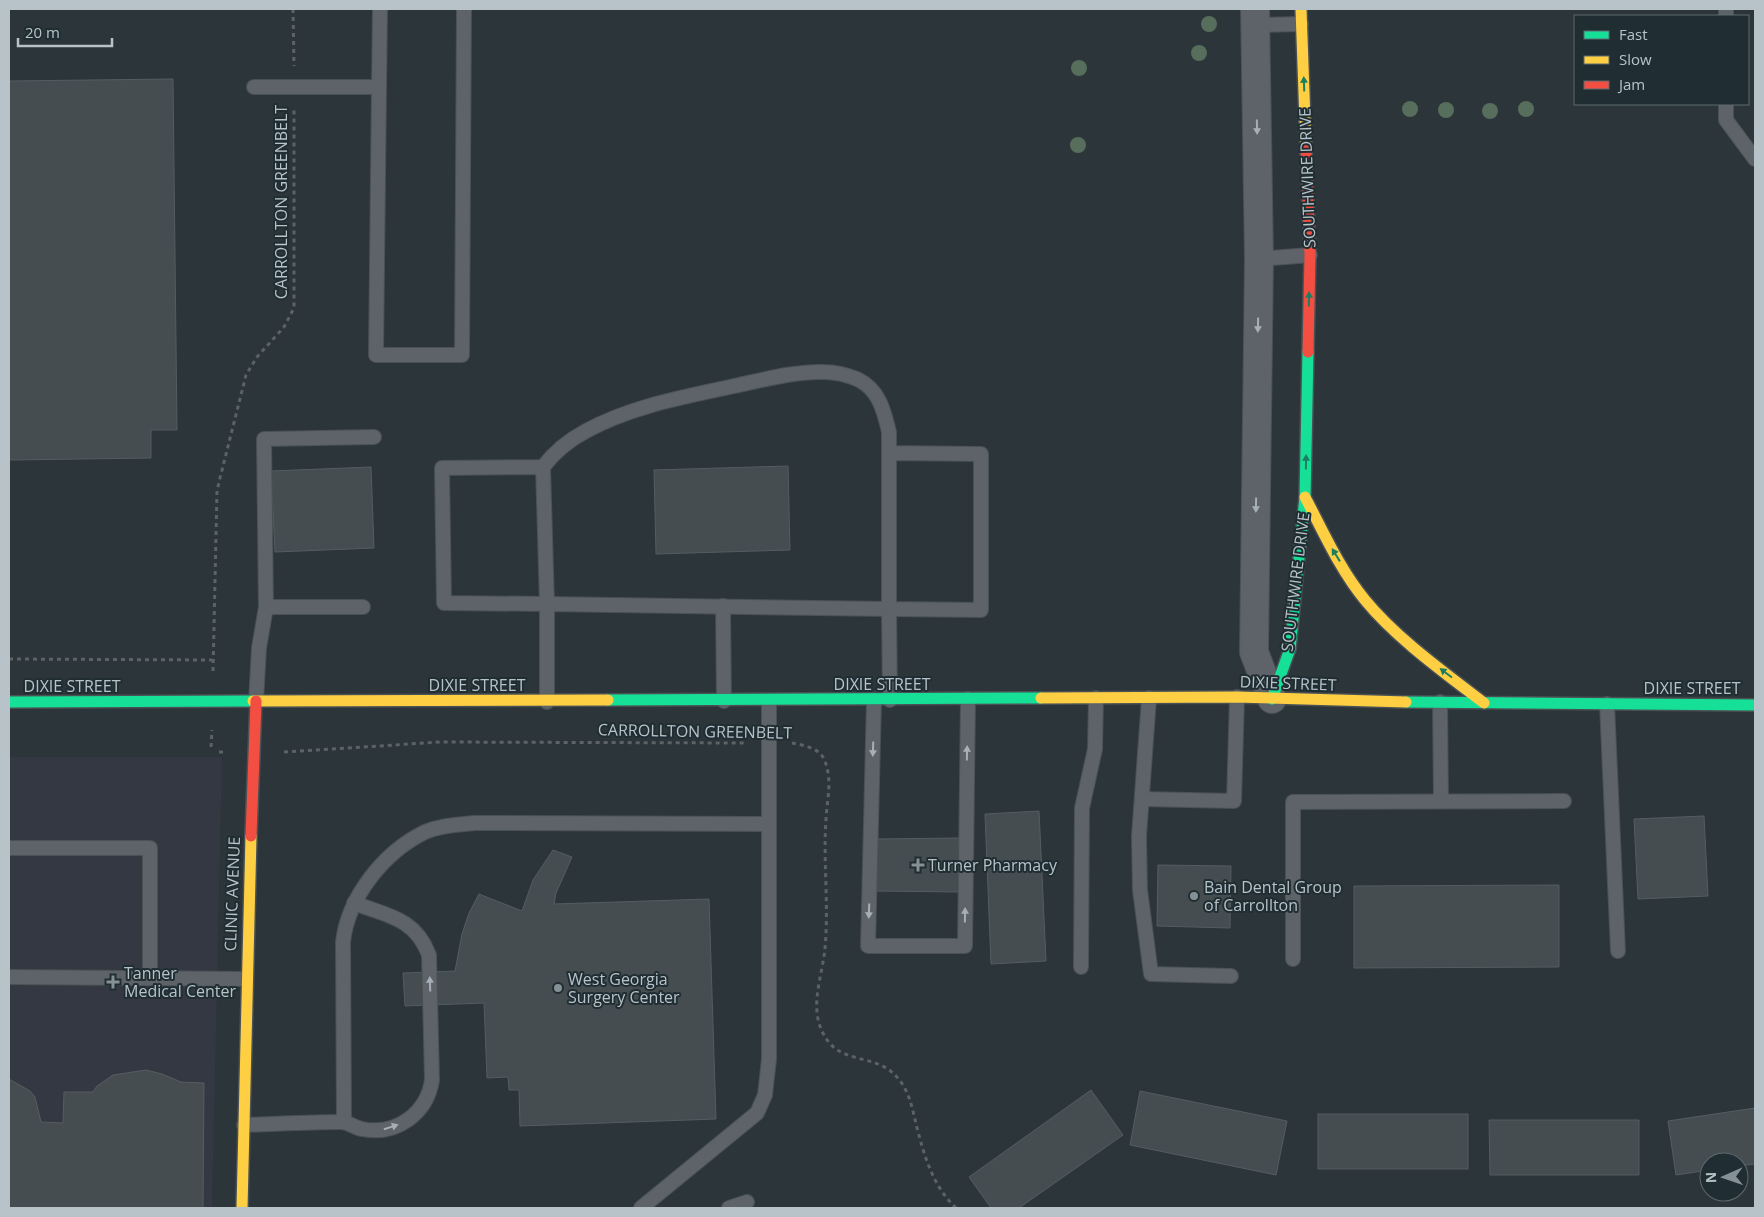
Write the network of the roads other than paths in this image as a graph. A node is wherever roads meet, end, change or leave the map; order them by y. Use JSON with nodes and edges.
{"nodes":[{"id":1,"x":380,"y":9,"type":"edge"},
{"id":2,"x":464,"y":9,"type":"edge"},
{"id":3,"x":1301,"y":9,"type":"edge"},
{"id":4,"x":1255,"y":17,"type":"edge"},
{"id":5,"x":1302,"y":24,"type":"junction"},
{"id":6,"x":254,"y":87,"type":"dead end"},
{"id":7,"x":379,"y":87,"type":"junction"},
{"id":8,"x":1726,"y":105,"type":"edge"},
{"id":9,"x":1755,"y":159,"type":"edge"},
{"id":10,"x":1310,"y":255,"type":"junction"},
{"id":11,"x":1259,"y":258,"type":"junction"},
{"id":12,"x":374,"y":437,"type":"dead end"},
{"id":13,"x":889,"y":453,"type":"junction"},
{"id":14,"x":543,"y":467,"type":"junction"},
{"id":15,"x":1305,"y":497,"type":"junction"},
{"id":16,"x":546,"y":604,"type":"junction"},
{"id":17,"x":723,"y":606,"type":"junction"},
{"id":18,"x":266,"y":607,"type":"junction"},
{"id":19,"x":364,"y":607,"type":"dead end"},
{"id":20,"x":888,"y":609,"type":"junction"},
{"id":21,"x":1096,"y":698,"type":"junction"},
{"id":22,"x":1149,"y":698,"type":"junction"},
{"id":23,"x":1236,"y":698,"type":"junction"},
{"id":24,"x":968,"y":699,"type":"junction"},
{"id":25,"x":1272,"y":699,"type":"junction"},
{"id":26,"x":874,"y":700,"type":"junction"},
{"id":27,"x":890,"y":700,"type":"junction"},
{"id":28,"x":256,"y":701,"type":"junction"},
{"id":29,"x":724,"y":701,"type":"junction"},
{"id":30,"x":769,"y":701,"type":"junction"},
{"id":31,"x":9,"y":702,"type":"edge"},
{"id":32,"x":547,"y":702,"type":"junction"},
{"id":33,"x":1440,"y":702,"type":"junction"},
{"id":34,"x":1484,"y":703,"type":"junction"},
{"id":35,"x":1607,"y":704,"type":"junction"},
{"id":36,"x":1755,"y":705,"type":"edge"},
{"id":37,"x":1142,"y":799,"type":"junction"},
{"id":38,"x":1441,"y":801,"type":"junction"},
{"id":39,"x":1564,"y":801,"type":"dead end"},
{"id":40,"x":769,"y":824,"type":"junction"},
{"id":41,"x":9,"y":848,"type":"edge"},
{"id":42,"x":354,"y":903,"type":"junction"},
{"id":43,"x":1618,"y":951,"type":"dead end"},
{"id":44,"x":1293,"y":959,"type":"dead end"},
{"id":45,"x":1080,"y":967,"type":"dead end"},
{"id":46,"x":1230,"y":976,"type":"dead end"},
{"id":47,"x":9,"y":977,"type":"edge"},
{"id":48,"x":150,"y":978,"type":"junction"},
{"id":49,"x":246,"y":979,"type":"junction"},
{"id":50,"x":344,"y":1122,"type":"junction"},
{"id":51,"x":244,"y":1125,"type":"junction"},
{"id":52,"x":748,"y":1202,"type":"dead end"},
{"id":53,"x":242,"y":1208,"type":"edge"},
{"id":54,"x":641,"y":1208,"type":"edge"},
{"id":55,"x":729,"y":1208,"type":"edge"}],
"edges":[{"from":1,"to":7,"type":"lane"},
{"from":2,"to":7,"type":"lane"},
{"from":3,"to":5,"type":"street","name":"SOUTHWIRE DRIVE"},
{"from":4,"to":5,"type":"lane"},
{"from":4,"to":11,"type":"street","name":"SOUTHWIRE DRIVE","one_way":true},
{"from":10,"to":5,"type":"street","name":"SOUTHWIRE DRIVE","one_way":true},
{"from":6,"to":7,"type":"lane"},
{"from":8,"to":9,"type":"lane"},
{"from":10,"to":11,"type":"lane"},
{"from":15,"to":10,"type":"street","name":"SOUTHWIRE DRIVE","one_way":true},
{"from":11,"to":25,"type":"street","name":"SOUTHWIRE DRIVE","one_way":true},
{"from":12,"to":18,"type":"lane"},
{"from":13,"to":14,"type":"lane"},
{"from":13,"to":20,"type":"lane"},
{"from":13,"to":20,"type":"lane"},
{"from":14,"to":16,"type":"lane"},
{"from":14,"to":16,"type":"lane"},
{"from":15,"to":25,"type":"street","name":"SOUTHWIRE DRIVE"},
{"from":34,"to":15,"type":"street","one_way":true},
{"from":16,"to":17,"type":"lane"},
{"from":16,"to":32,"type":"lane"},
{"from":17,"to":20,"type":"lane"},
{"from":17,"to":29,"type":"lane"},
{"from":18,"to":19,"type":"lane"},
{"from":18,"to":28,"type":"lane"},
{"from":20,"to":27,"type":"lane"},
{"from":21,"to":22,"type":"street","name":"DIXIE STREET"},
{"from":21,"to":24,"type":"street","name":"DIXIE STREET"},
{"from":21,"to":45,"type":"lane"},
{"from":22,"to":23,"type":"street","name":"DIXIE STREET"},
{"from":22,"to":37,"type":"lane"},
{"from":23,"to":25,"type":"street","name":"DIXIE STREET"},
{"from":23,"to":37,"type":"lane"},
{"from":26,"to":24,"type":"lane","one_way":true},
{"from":24,"to":27,"type":"street","name":"DIXIE STREET"},
{"from":25,"to":33,"type":"street","name":"DIXIE STREET"},
{"from":26,"to":27,"type":"street","name":"DIXIE STREET"},
{"from":26,"to":30,"type":"street","name":"DIXIE STREET"},
{"from":28,"to":31,"type":"street","name":"DIXIE STREET"},
{"from":28,"to":32,"type":"street","name":"DIXIE STREET"},
{"from":28,"to":49,"type":"street","name":"CLINIC AVENUE"},
{"from":29,"to":30,"type":"street","name":"DIXIE STREET"},
{"from":29,"to":32,"type":"street","name":"DIXIE STREET"},
{"from":30,"to":40,"type":"lane"},
{"from":33,"to":34,"type":"street","name":"DIXIE STREET"},
{"from":33,"to":38,"type":"lane"},
{"from":34,"to":35,"type":"street","name":"DIXIE STREET"},
{"from":35,"to":36,"type":"street","name":"DIXIE STREET"},
{"from":35,"to":43,"type":"lane"},
{"from":37,"to":46,"type":"lane"},
{"from":38,"to":39,"type":"lane"},
{"from":38,"to":44,"type":"lane"},
{"from":40,"to":42,"type":"lane"},
{"from":40,"to":54,"type":"lane"},
{"from":41,"to":48,"type":"lane"},
{"from":42,"to":50,"type":"lane"},
{"from":50,"to":42,"type":"lane","one_way":true},
{"from":47,"to":48,"type":"lane"},
{"from":48,"to":49,"type":"lane"},
{"from":49,"to":51,"type":"street","name":"CLINIC AVENUE"},
{"from":50,"to":51,"type":"lane"},
{"from":51,"to":53,"type":"street","name":"CLINIC AVENUE"},
{"from":52,"to":55,"type":"lane"}]}
